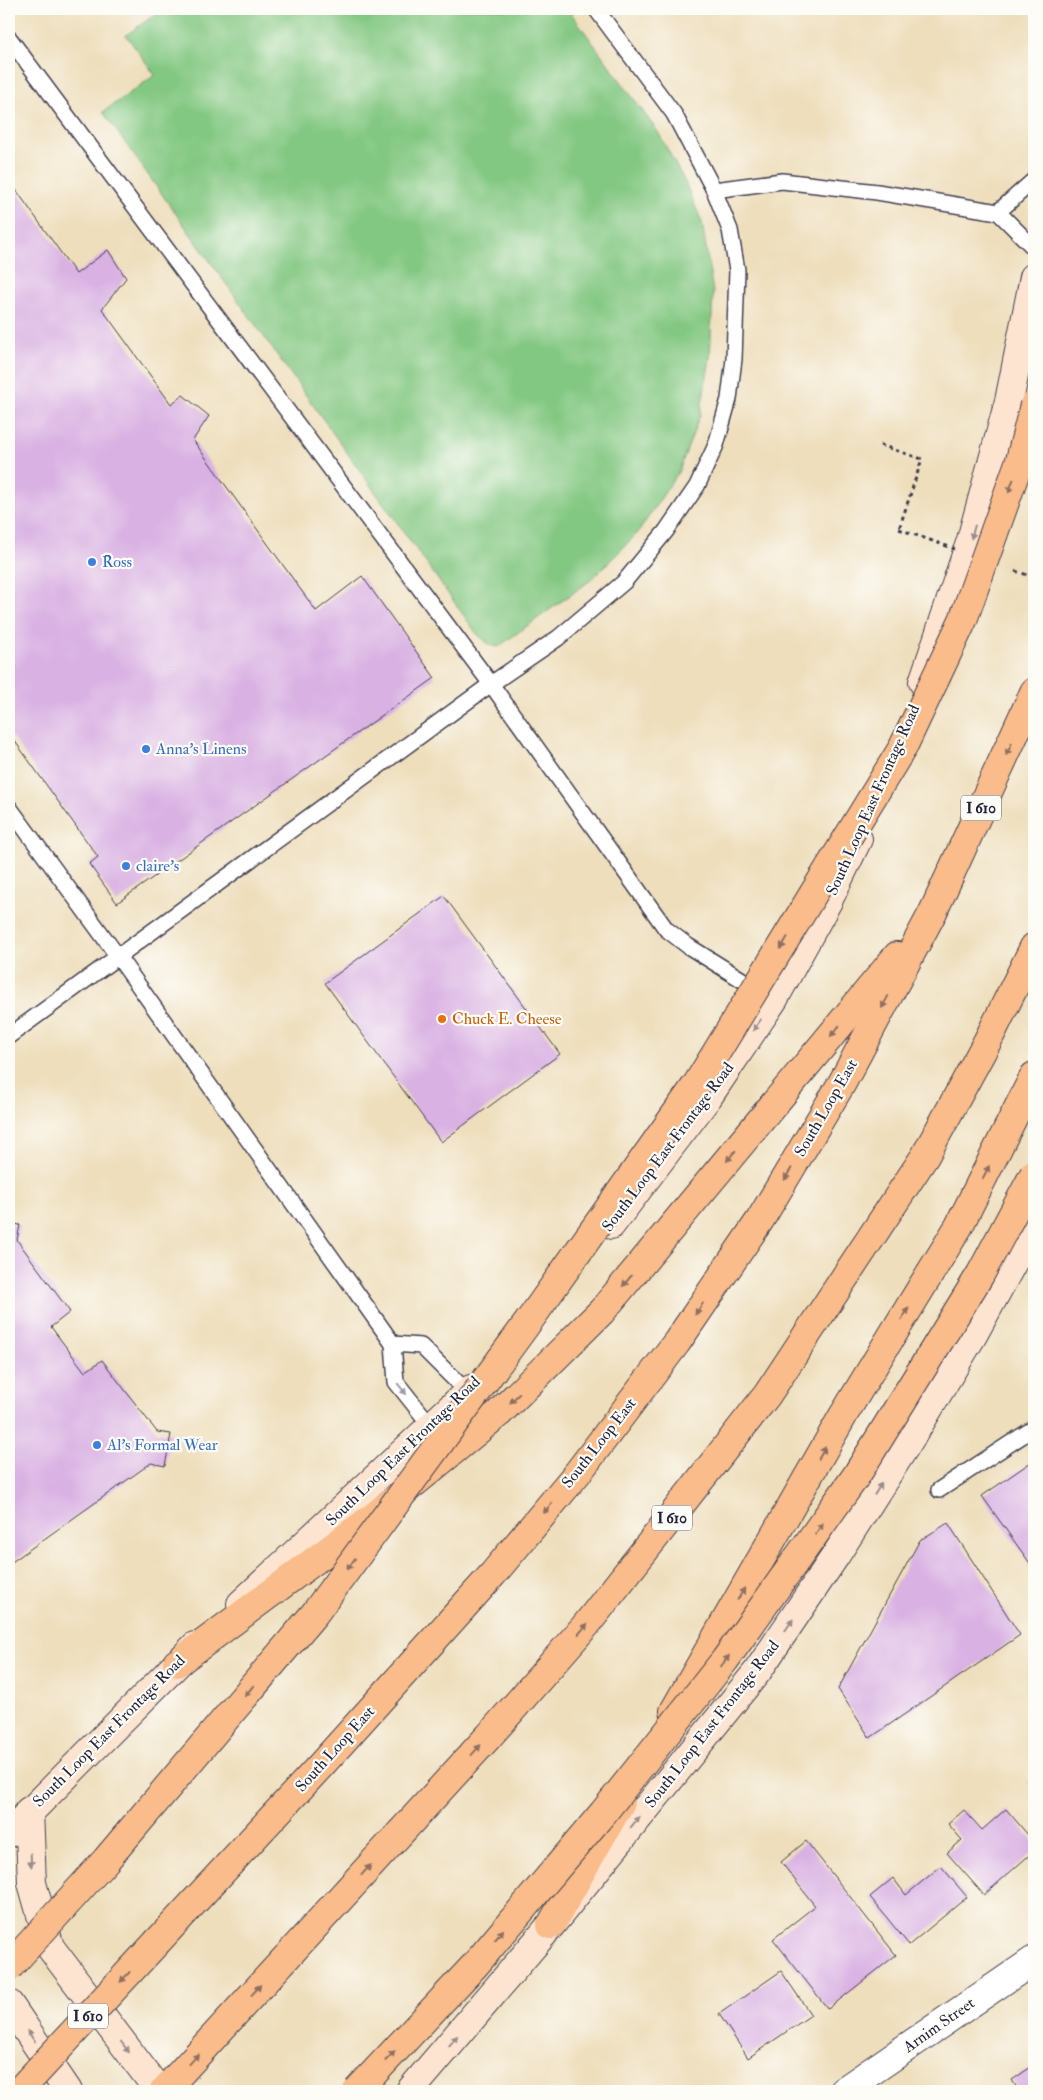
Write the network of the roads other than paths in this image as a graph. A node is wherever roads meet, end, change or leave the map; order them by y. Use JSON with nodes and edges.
{"nodes":[{"id":1,"x":596,"y":9,"type":"edge"},
{"id":2,"x":9,"y":38,"type":"edge"},
{"id":3,"x":1034,"y":180,"type":"edge"},
{"id":4,"x":714,"y":190,"type":"junction"},
{"id":5,"x":998,"y":212,"type":"junction"},
{"id":6,"x":1034,"y":248,"type":"edge"},
{"id":7,"x":1034,"y":277,"type":"edge"},
{"id":8,"x":1034,"y":405,"type":"edge"},
{"id":9,"x":491,"y":684,"type":"junction"},
{"id":10,"x":1034,"y":692,"type":"edge"},
{"id":11,"x":9,"y":807,"type":"edge"},
{"id":12,"x":933,"y":912,"type":"junction"},
{"id":13,"x":1034,"y":948,"type":"edge"},
{"id":14,"x":118,"y":958,"type":"junction"},
{"id":15,"x":774,"y":999,"type":"junction"},
{"id":16,"x":9,"y":1036,"type":"edge"},
{"id":17,"x":1034,"y":1076,"type":"edge"},
{"id":18,"x":1034,"y":1174,"type":"edge"},
{"id":19,"x":1034,"y":1224,"type":"edge"},
{"id":20,"x":393,"y":1344,"type":"junction"},
{"id":21,"x":467,"y":1392,"type":"junction"},
{"id":22,"x":431,"y":1426,"type":"junction"},
{"id":23,"x":1034,"y":1428,"type":"edge"},
{"id":24,"x":938,"y":1490,"type":"dead end"},
{"id":25,"x":177,"y":1663,"type":"junction"},
{"id":26,"x":29,"y":1811,"type":"junction"},
{"id":27,"x":9,"y":1833,"type":"edge"},
{"id":28,"x":551,"y":1925,"type":"junction"},
{"id":29,"x":1034,"y":1960,"type":"edge"},
{"id":30,"x":9,"y":1967,"type":"edge"},
{"id":31,"x":9,"y":2004,"type":"edge"},
{"id":32,"x":19,"y":2091,"type":"edge"},
{"id":33,"x":68,"y":2091,"type":"edge"},
{"id":34,"x":159,"y":2091,"type":"edge"},
{"id":35,"x":164,"y":2091,"type":"edge"},
{"id":36,"x":357,"y":2091,"type":"edge"},
{"id":37,"x":410,"y":2091,"type":"edge"},
{"id":38,"x":843,"y":2091,"type":"edge"}],
"edges":[{"from":1,"to":4,"type":"lane"},
{"from":2,"to":9,"type":"lane"},
{"from":3,"to":5,"type":"lane"},
{"from":4,"to":5,"type":"lane"},
{"from":4,"to":9,"type":"lane"},
{"from":5,"to":6,"type":"lane"},
{"from":7,"to":15,"type":"main road","name":"South Loop East Frontage Road","one_way":true},
{"from":8,"to":30,"type":"highway","one_way":true,"bridge":true},
{"from":9,"to":14,"type":"lane"},
{"from":9,"to":15,"type":"lane"},
{"from":10,"to":12,"type":"highway","name":"South Loop East","number":"I 610","one_way":true},
{"from":11,"to":14,"type":"lane"},
{"from":12,"to":25,"type":"highway","one_way":true},
{"from":12,"to":32,"type":"highway","name":"South Loop East","number":"I 610","one_way":true,"bridge":true},
{"from":35,"to":13,"type":"highway","number":"I 610","one_way":true},
{"from":14,"to":16,"type":"lane"},
{"from":14,"to":20,"type":"lane"},
{"from":15,"to":21,"type":"main road","name":"South Loop East Frontage Road","one_way":true},
{"from":28,"to":17,"type":"highway","one_way":true},
{"from":36,"to":18,"type":"highway","one_way":true,"bridge":true},
{"from":28,"to":19,"type":"main road","name":"South Loop East Frontage Road","one_way":true},
{"from":20,"to":21,"type":"lane"},
{"from":20,"to":22,"type":"lane","one_way":true},
{"from":21,"to":22,"type":"main road","name":"South Loop East Frontage Road"},
{"from":22,"to":25,"type":"main road","name":"South Loop East Frontage Road"},
{"from":23,"to":24,"type":"lane"},
{"from":25,"to":26,"type":"main road","name":"South Loop East Frontage Road"},
{"from":26,"to":27,"type":"main road","name":"South Loop East Frontage Road"},
{"from":26,"to":34,"type":"main road","one_way":true},
{"from":37,"to":28,"type":"main road","name":"South Loop East Frontage Road","one_way":true},
{"from":29,"to":38,"type":"street","name":"Arnim Street"},
{"from":33,"to":31,"type":"main road","one_way":true}]}
